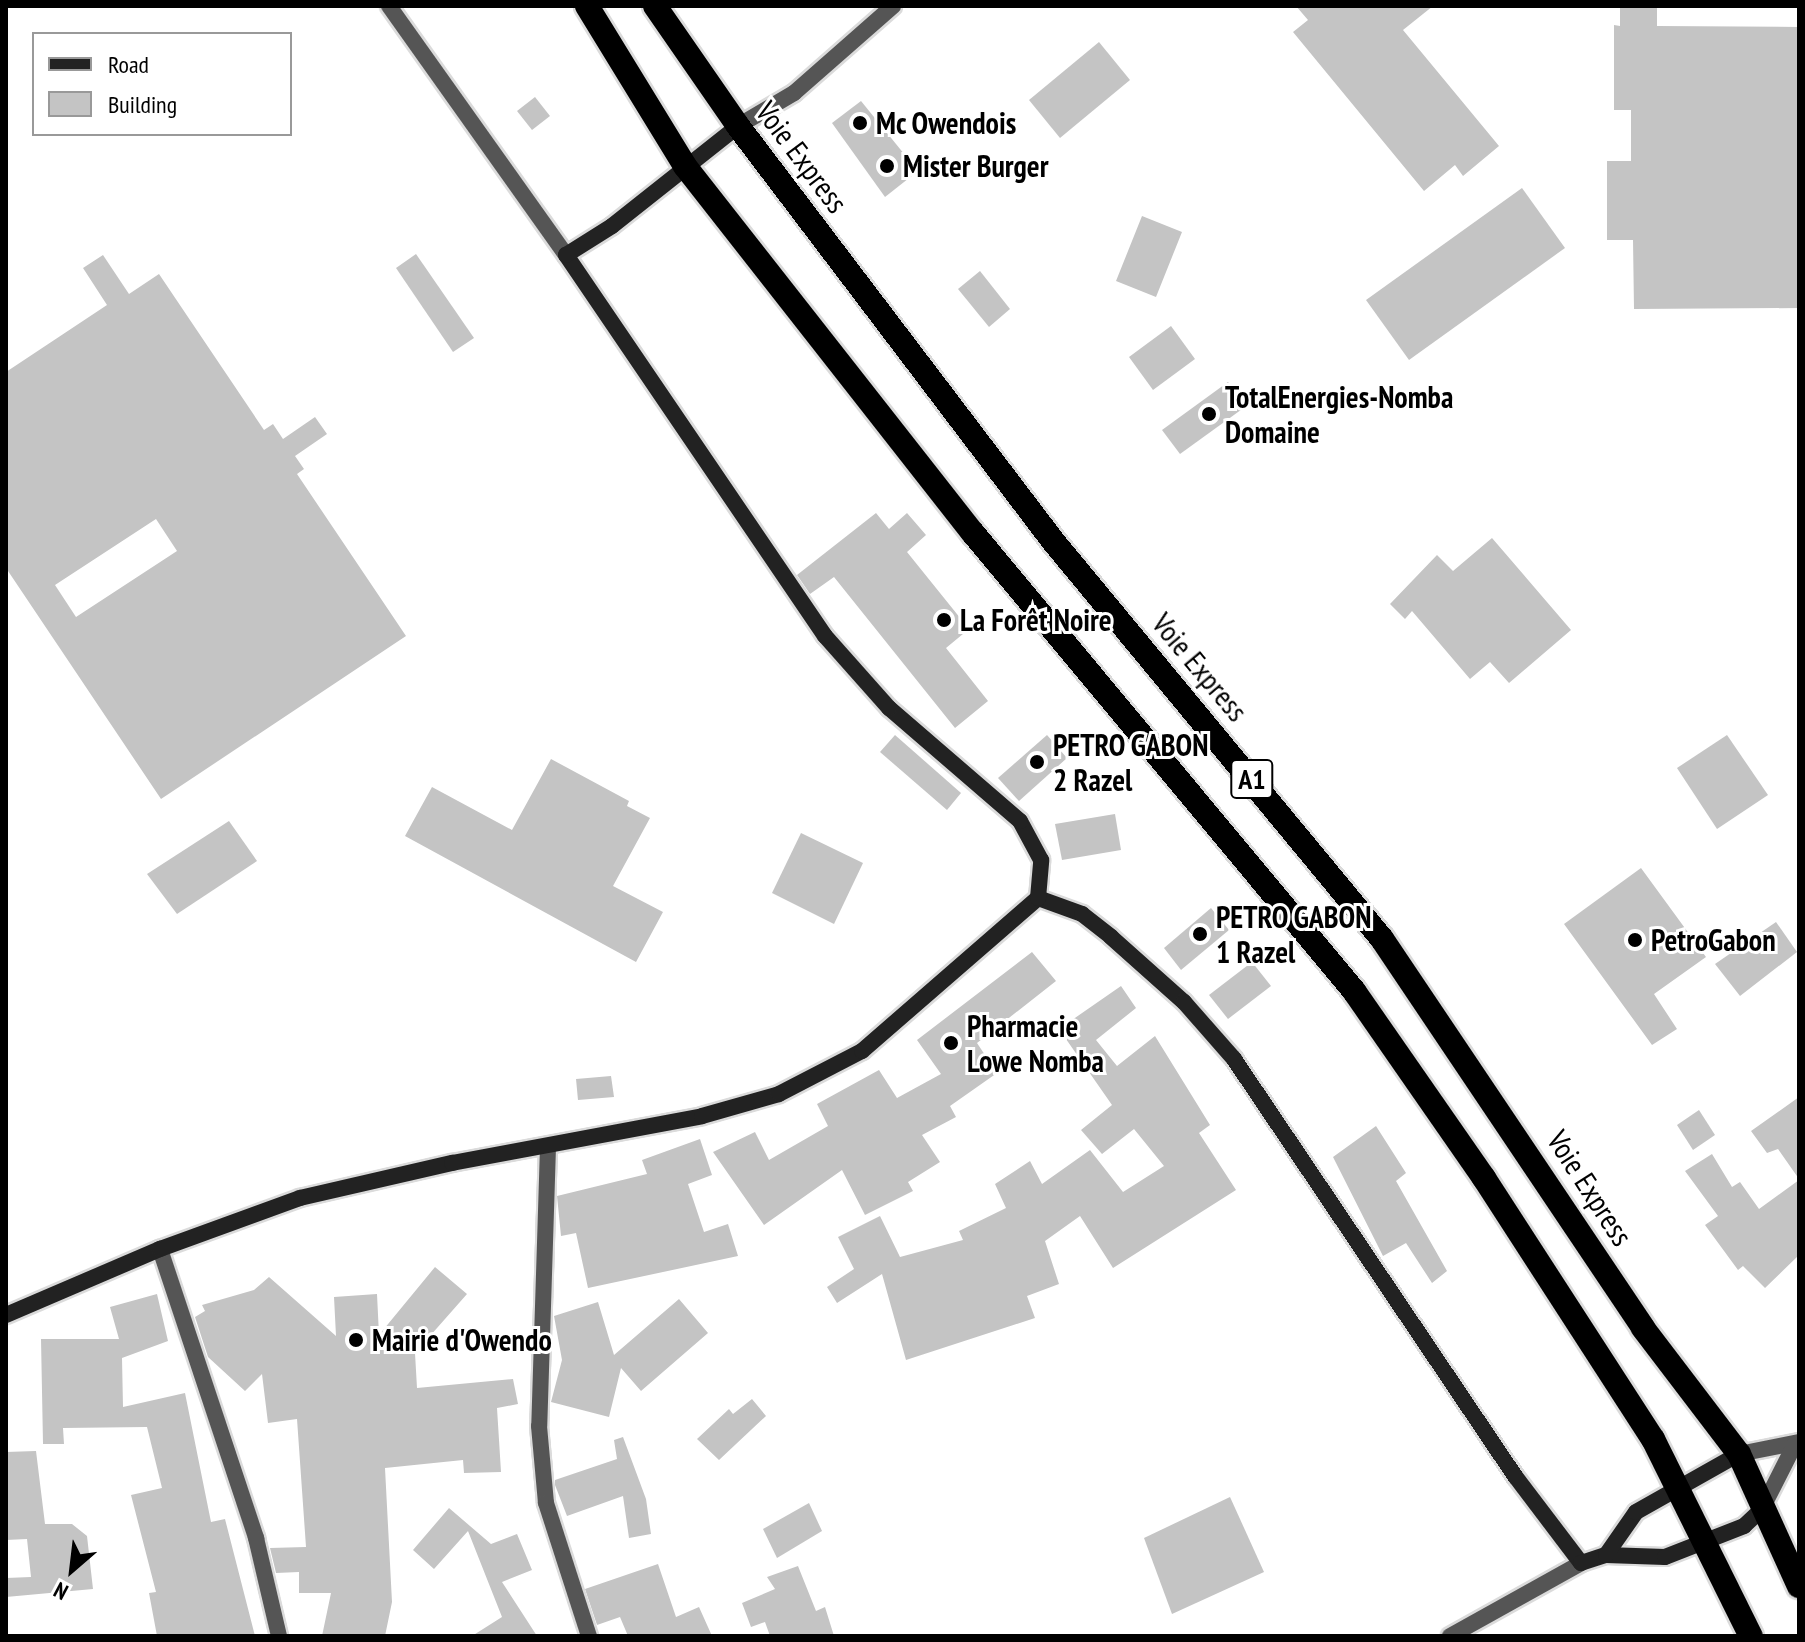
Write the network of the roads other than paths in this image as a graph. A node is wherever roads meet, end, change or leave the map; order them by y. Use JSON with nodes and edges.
{"nodes":[{"id":1,"x":389,"y":6,"type":"edge"},
{"id":2,"x":587,"y":6,"type":"edge"},
{"id":3,"x":655,"y":6,"type":"edge"},
{"id":4,"x":893,"y":6,"type":"edge"},
{"id":5,"x":738,"y":126,"type":"junction"},
{"id":6,"x":685,"y":166,"type":"junction"},
{"id":7,"x":566,"y":255,"type":"junction"},
{"id":8,"x":1038,"y":898,"type":"junction"},
{"id":9,"x":548,"y":1147,"type":"junction"},
{"id":10,"x":160,"y":1249,"type":"junction"},
{"id":11,"x":6,"y":1315,"type":"edge"},
{"id":12,"x":1797,"y":1443,"type":"edge"},
{"id":13,"x":1739,"y":1454,"type":"junction"},
{"id":14,"x":1676,"y":1486,"type":"junction"},
{"id":15,"x":1762,"y":1509,"type":"junction"},
{"id":16,"x":1704,"y":1544,"type":"junction"},
{"id":17,"x":1606,"y":1555,"type":"junction"},
{"id":18,"x":1581,"y":1563,"type":"junction"},
{"id":19,"x":1799,"y":1586,"type":"edge"},
{"id":20,"x":279,"y":1636,"type":"edge"},
{"id":21,"x":589,"y":1636,"type":"edge"},
{"id":22,"x":1450,"y":1636,"type":"edge"},
{"id":23,"x":1751,"y":1636,"type":"edge"}],
"edges":[{"from":1,"to":7,"type":"street"},
{"from":2,"to":6,"type":"highway","number":"A1"},
{"from":3,"to":5,"type":"highway","name":"Voie Express","number":"A1"},
{"from":4,"to":5,"type":"street"},
{"from":5,"to":6,"type":"street"},
{"from":5,"to":13,"type":"highway","name":"Voie Express","number":"A1"},
{"from":6,"to":7,"type":"street"},
{"from":6,"to":14,"type":"highway","number":"A1"},
{"from":7,"to":8,"type":"street"},
{"from":8,"to":9,"type":"street"},
{"from":8,"to":18,"type":"street"},
{"from":9,"to":10,"type":"street"},
{"from":9,"to":21,"type":"street"},
{"from":10,"to":11,"type":"street"},
{"from":10,"to":20,"type":"street"},
{"from":12,"to":13,"type":"street"},
{"from":12,"to":15,"type":"street"},
{"from":13,"to":14,"type":"street"},
{"from":13,"to":15,"type":"highway","name":"Voie Express","number":"A1"},
{"from":14,"to":16,"type":"highway","number":"A1"},
{"from":14,"to":17,"type":"street"},
{"from":15,"to":16,"type":"street"},
{"from":15,"to":19,"type":"highway","name":"Voie Express","number":"A1"},
{"from":16,"to":17,"type":"street"},
{"from":16,"to":23,"type":"highway","number":"A1"},
{"from":17,"to":18,"type":"street"},
{"from":18,"to":22,"type":"street"}]}
